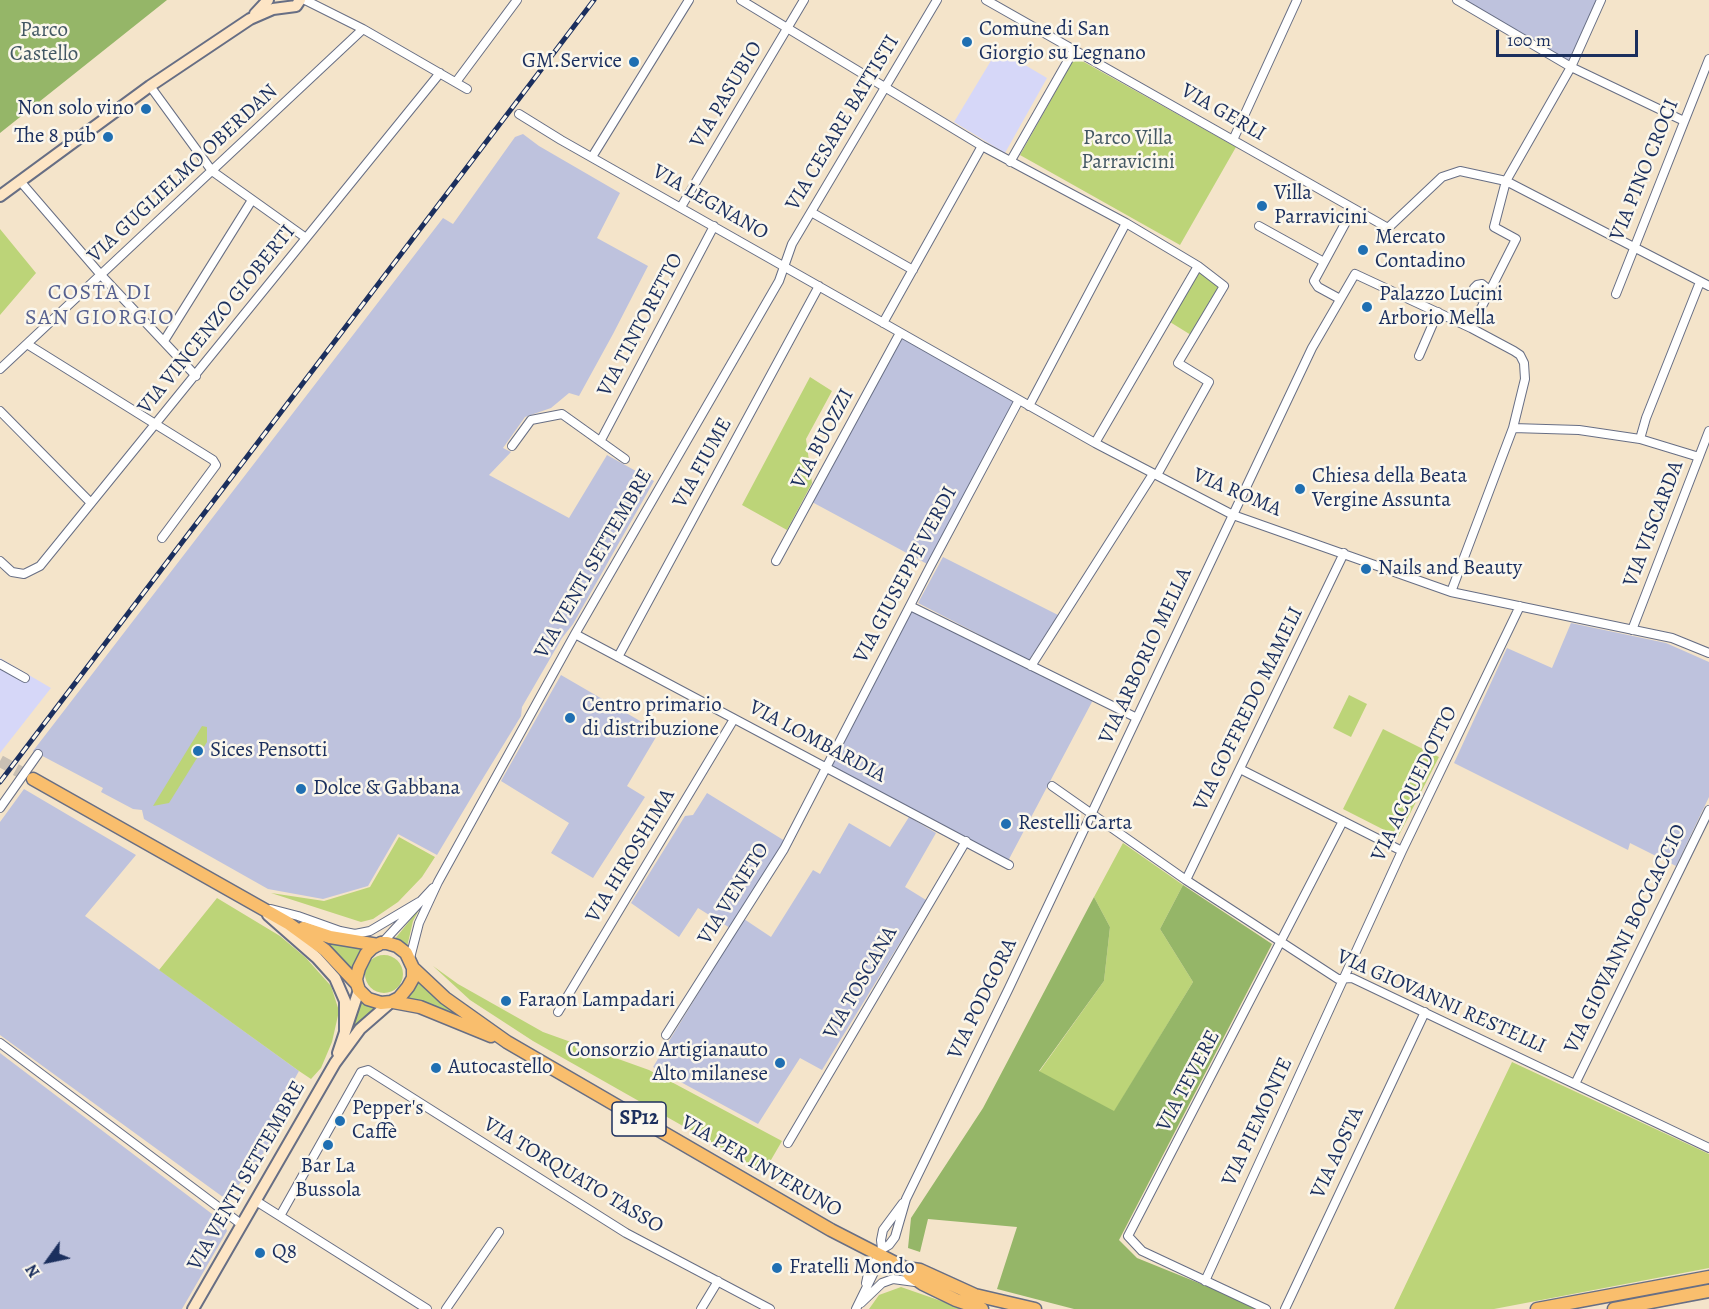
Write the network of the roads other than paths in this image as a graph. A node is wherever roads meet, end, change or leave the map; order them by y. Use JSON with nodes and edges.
{"nodes":[{"id":1,"x":517,"y":0,"type":"edge"},
{"id":2,"x":689,"y":0,"type":"edge"},
{"id":3,"x":741,"y":0,"type":"edge"},
{"id":4,"x":804,"y":0,"type":"edge"},
{"id":5,"x":986,"y":0,"type":"edge"},
{"id":6,"x":1297,"y":0,"type":"edge"},
{"id":7,"x":1457,"y":0,"type":"edge"},
{"id":8,"x":1601,"y":0,"type":"edge"},
{"id":9,"x":933,"y":1,"type":"edge"},
{"id":10,"x":304,"y":2,"type":"edge"},
{"id":11,"x":269,"y":3,"type":"edge"},
{"id":12,"x":788,"y":28,"type":"junction"},
{"id":13,"x":363,"y":29,"type":"junction"},
{"id":14,"x":1074,"y":50,"type":"junction"},
{"id":15,"x":1709,"y":59,"type":"edge"},
{"id":16,"x":1571,"y":67,"type":"junction"},
{"id":17,"x":440,"y":73,"type":"junction"},
{"id":18,"x":456,"y":82,"type":"junction"},
{"id":19,"x":150,"y":86,"type":"junction"},
{"id":20,"x":886,"y":87,"type":"junction"},
{"id":21,"x":467,"y":89,"type":"dead end"},
{"id":22,"x":519,"y":114,"type":"dead end"},
{"id":23,"x":1684,"y":121,"type":"junction"},
{"id":24,"x":1233,"y":140,"type":"junction"},
{"id":25,"x":982,"y":146,"type":"junction"},
{"id":26,"x":592,"y":158,"type":"junction"},
{"id":27,"x":1010,"y":162,"type":"junction"},
{"id":28,"x":212,"y":171,"type":"junction"},
{"id":29,"x":20,"y":181,"type":"junction"},
{"id":30,"x":1506,"y":181,"type":"junction"},
{"id":31,"x":0,"y":196,"type":"edge"},
{"id":32,"x":252,"y":200,"type":"junction"},
{"id":33,"x":681,"y":207,"type":"junction"},
{"id":34,"x":1353,"y":210,"type":"junction"},
{"id":35,"x":811,"y":212,"type":"junction"},
{"id":36,"x":1126,"y":224,"type":"junction"},
{"id":37,"x":714,"y":226,"type":"junction"},
{"id":38,"x":1259,"y":226,"type":"dead end"},
{"id":39,"x":306,"y":238,"type":"junction"},
{"id":40,"x":1634,"y":246,"type":"junction"},
{"id":41,"x":1324,"y":262,"type":"junction"},
{"id":42,"x":785,"y":266,"type":"junction"},
{"id":43,"x":1198,"y":266,"type":"junction"},
{"id":44,"x":913,"y":270,"type":"junction"},
{"id":45,"x":101,"y":276,"type":"junction"},
{"id":46,"x":1700,"y":282,"type":"junction"},
{"id":47,"x":819,"y":286,"type":"junction"},
{"id":48,"x":1709,"y":286,"type":"edge"},
{"id":49,"x":1616,"y":294,"type":"dead end"},
{"id":50,"x":1340,"y":299,"type":"junction"},
{"id":51,"x":1438,"y":312,"type":"junction"},
{"id":52,"x":883,"y":323,"type":"junction"},
{"id":53,"x":1471,"y":328,"type":"junction"},
{"id":54,"x":900,"y":333,"type":"junction"},
{"id":55,"x":164,"y":341,"type":"junction"},
{"id":56,"x":27,"y":344,"type":"junction"},
{"id":57,"x":1419,"y":356,"type":"dead end"},
{"id":58,"x":0,"y":369,"type":"edge"},
{"id":59,"x":196,"y":376,"type":"junction"},
{"id":60,"x":1019,"y":400,"type":"junction"},
{"id":61,"x":1029,"y":406,"type":"junction"},
{"id":62,"x":0,"y":411,"type":"edge"},
{"id":63,"x":156,"y":425,"type":"junction"},
{"id":64,"x":1513,"y":428,"type":"junction"},
{"id":65,"x":1709,"y":431,"type":"edge"},
{"id":66,"x":1640,"y":439,"type":"junction"},
{"id":67,"x":601,"y":440,"type":"junction"},
{"id":68,"x":1095,"y":443,"type":"junction"},
{"id":69,"x":512,"y":446,"type":"dead end"},
{"id":70,"x":1699,"y":457,"type":"junction"},
{"id":71,"x":625,"y":459,"type":"dead end"},
{"id":72,"x":1155,"y":475,"type":"junction"},
{"id":73,"x":91,"y":503,"type":"junction"},
{"id":74,"x":1233,"y":515,"type":"junction"},
{"id":75,"x":162,"y":538,"type":"dead end"},
{"id":76,"x":1344,"y":553,"type":"junction"},
{"id":77,"x":0,"y":561,"type":"edge"},
{"id":78,"x":776,"y":561,"type":"dead end"},
{"id":79,"x":1450,"y":592,"type":"junction"},
{"id":80,"x":910,"y":606,"type":"junction"},
{"id":81,"x":1520,"y":606,"type":"junction"},
{"id":82,"x":1632,"y":630,"type":"junction"},
{"id":83,"x":575,"y":634,"type":"junction"},
{"id":84,"x":1709,"y":653,"type":"edge"},
{"id":85,"x":618,"y":657,"type":"junction"},
{"id":86,"x":0,"y":664,"type":"edge"},
{"id":87,"x":1032,"y":666,"type":"junction"},
{"id":88,"x":25,"y":678,"type":"dead end"},
{"id":89,"x":1137,"y":717,"type":"junction"},
{"id":90,"x":734,"y":719,"type":"junction"},
{"id":91,"x":38,"y":754,"type":"dead end"},
{"id":92,"x":825,"y":767,"type":"junction"},
{"id":93,"x":1240,"y":769,"type":"junction"},
{"id":94,"x":33,"y":779,"type":"tunnel mouth"},
{"id":95,"x":1052,"y":786,"type":"dead end"},
{"id":96,"x":0,"y":808,"type":"edge"},
{"id":97,"x":1709,"y":810,"type":"edge"},
{"id":98,"x":1091,"y":813,"type":"junction"},
{"id":99,"x":1343,"y":821,"type":"junction"},
{"id":100,"x":966,"y":841,"type":"junction"},
{"id":101,"x":1402,"y":852,"type":"junction"},
{"id":102,"x":1009,"y":865,"type":"dead end"},
{"id":103,"x":1186,"y":880,"type":"junction"},
{"id":104,"x":438,"y":882,"type":"junction"},
{"id":105,"x":419,"y":902,"type":"junction"},
{"id":106,"x":256,"y":905,"type":"junction"},
{"id":107,"x":288,"y":923,"type":"junction"},
{"id":108,"x":1282,"y":942,"type":"junction"},
{"id":109,"x":379,"y":944,"type":"junction"},
{"id":110,"x":412,"y":963,"type":"junction"},
{"id":111,"x":1344,"y":978,"type":"junction"},
{"id":112,"x":358,"y":987,"type":"junction"},
{"id":113,"x":392,"y":1002,"type":"junction"},
{"id":114,"x":558,"y":1012,"type":"dead end"},
{"id":115,"x":1425,"y":1012,"type":"junction"},
{"id":116,"x":345,"y":1032,"type":"junction"},
{"id":117,"x":666,"y":1035,"type":"dead end"},
{"id":118,"x":507,"y":1042,"type":"junction"},
{"id":119,"x":0,"y":1043,"type":"edge"},
{"id":120,"x":335,"y":1063,"type":"junction"},
{"id":121,"x":1575,"y":1084,"type":"junction"},
{"id":122,"x":788,"y":1143,"type":"dead end"},
{"id":123,"x":1709,"y":1148,"type":"edge"},
{"id":124,"x":906,"y":1200,"type":"junction"},
{"id":125,"x":256,"y":1201,"type":"junction"},
{"id":126,"x":280,"y":1216,"type":"junction"},
{"id":127,"x":241,"y":1224,"type":"junction"},
{"id":128,"x":499,"y":1232,"type":"dead end"},
{"id":129,"x":881,"y":1255,"type":"junction"},
{"id":130,"x":905,"y":1268,"type":"junction"},
{"id":131,"x":1709,"y":1277,"type":"edge"},
{"id":132,"x":718,"y":1281,"type":"junction"},
{"id":133,"x":1205,"y":1281,"type":"junction"},
{"id":134,"x":923,"y":1284,"type":"junction"},
{"id":135,"x":1709,"y":1291,"type":"edge"},
{"id":136,"x":193,"y":1309,"type":"edge"},
{"id":137,"x":427,"y":1309,"type":"edge"},
{"id":138,"x":446,"y":1309,"type":"edge"},
{"id":139,"x":700,"y":1309,"type":"edge"},
{"id":140,"x":770,"y":1309,"type":"edge"},
{"id":141,"x":856,"y":1309,"type":"edge"},
{"id":142,"x":982,"y":1309,"type":"edge"},
{"id":143,"x":1035,"y":1309,"type":"edge"},
{"id":144,"x":1266,"y":1309,"type":"edge"},
{"id":145,"x":1284,"y":1309,"type":"edge"},
{"id":146,"x":1538,"y":1309,"type":"edge"},
{"id":147,"x":1614,"y":1309,"type":"edge"}],
"edges":[{"from":1,"to":18,"type":"street"},
{"from":2,"to":26,"type":"street"},
{"from":3,"to":12,"type":"street"},
{"from":4,"to":12,"type":"street","name":"VIA PASUBIO"},
{"from":5,"to":14,"type":"street","name":"VIA GERLI"},
{"from":6,"to":24,"type":"street"},
{"from":7,"to":16,"type":"street"},
{"from":8,"to":16,"type":"street"},
{"from":9,"to":20,"type":"street","name":"VIA CESARE BATTISTI"},
{"from":10,"to":11,"type":"street"},
{"from":10,"to":13,"type":"street"},
{"from":11,"to":19,"type":"street"},
{"from":12,"to":20,"type":"street"},
{"from":12,"to":33,"type":"street","name":"VIA PASUBIO"},
{"from":13,"to":17,"type":"street"},
{"from":13,"to":28,"type":"street","name":"VIA GUGLIELMO OBERDAN"},
{"from":14,"to":24,"type":"street","name":"VIA GERLI"},
{"from":14,"to":27,"type":"street"},
{"from":15,"to":23,"type":"street","name":"VIA PINO CROCI"},
{"from":16,"to":23,"type":"street"},
{"from":16,"to":30,"type":"street"},
{"from":17,"to":18,"type":"street"},
{"from":17,"to":39,"type":"street","name":"VIA VINCENZO GIOBERTI"},
{"from":18,"to":21,"type":"street"},
{"from":19,"to":28,"type":"street"},
{"from":19,"to":29,"type":"street"},
{"from":20,"to":25,"type":"street"},
{"from":20,"to":35,"type":"street","name":"VIA CESARE BATTISTI"},
{"from":22,"to":26,"type":"street","name":"VIA LEGNANO"},
{"from":23,"to":40,"type":"street","name":"VIA PINO CROCI"},
{"from":24,"to":34,"type":"street","name":"VIA GERLI"},
{"from":25,"to":27,"type":"street"},
{"from":25,"to":44,"type":"street"},
{"from":26,"to":33,"type":"street","name":"VIA LEGNANO"},
{"from":27,"to":36,"type":"street"},
{"from":28,"to":32,"type":"street"},
{"from":28,"to":45,"type":"street","name":"VIA GUGLIELMO OBERDAN"},
{"from":29,"to":31,"type":"street"},
{"from":29,"to":45,"type":"street"},
{"from":30,"to":34,"type":"street","name":"VIA GERLI"},
{"from":30,"to":40,"type":"street"},
{"from":30,"to":53,"type":"street"},
{"from":32,"to":39,"type":"street"},
{"from":32,"to":55,"type":"street"},
{"from":33,"to":37,"type":"street","name":"VIA LEGNANO"},
{"from":34,"to":41,"type":"street"},
{"from":35,"to":42,"type":"street","name":"VIA CESARE BATTISTI"},
{"from":35,"to":44,"type":"street"},
{"from":36,"to":43,"type":"street"},
{"from":36,"to":61,"type":"street"},
{"from":37,"to":42,"type":"street","name":"VIA LEGNANO"},
{"from":37,"to":67,"type":"street","name":"VIA TINTORETTO"},
{"from":38,"to":41,"type":"street"},
{"from":39,"to":59,"type":"street","name":"VIA VINCENZO GIOBERTI"},
{"from":40,"to":46,"type":"street"},
{"from":40,"to":49,"type":"street","name":"VIA PINO CROCI"},
{"from":41,"to":50,"type":"street"},
{"from":42,"to":47,"type":"street","name":"VIA LEGNANO"},
{"from":42,"to":83,"type":"street","name":"VIA VENTI SETTEMBRE"},
{"from":43,"to":68,"type":"street"},
{"from":43,"to":72,"type":"street"},
{"from":44,"to":52,"type":"street"},
{"from":45,"to":55,"type":"street"},
{"from":45,"to":56,"type":"street","name":"VIA GUGLIELMO OBERDAN"},
{"from":46,"to":48,"type":"street"},
{"from":46,"to":66,"type":"street"},
{"from":47,"to":52,"type":"street","name":"VIA LEGNANO"},
{"from":47,"to":85,"type":"street","name":"VIA FIUME"},
{"from":50,"to":51,"type":"street","name":"VIA ARBORIO MELLA"},
{"from":50,"to":74,"type":"street","name":"VIA ARBORIO MELLA"},
{"from":51,"to":53,"type":"street"},
{"from":51,"to":57,"type":"street"},
{"from":52,"to":54,"type":"street","name":"VIA ROMA"},
{"from":53,"to":64,"type":"street"},
{"from":54,"to":60,"type":"street","name":"VIA ROMA"},
{"from":54,"to":78,"type":"street","name":"VIA BUOZZI"},
{"from":55,"to":59,"type":"street"},
{"from":56,"to":58,"type":"street","name":"VIA GUGLIELMO OBERDAN"},
{"from":56,"to":63,"type":"street"},
{"from":59,"to":63,"type":"street","name":"VIA VINCENZO GIOBERTI"},
{"from":60,"to":61,"type":"street","name":"VIA ROMA"},
{"from":60,"to":80,"type":"street","name":"VIA GIUSEPPE VERDI"},
{"from":61,"to":68,"type":"street","name":"VIA ROMA"},
{"from":62,"to":73,"type":"street"},
{"from":63,"to":73,"type":"street","name":"VIA VINCENZO GIOBERTI"},
{"from":63,"to":75,"type":"street"},
{"from":64,"to":66,"type":"street"},
{"from":64,"to":79,"type":"street"},
{"from":65,"to":70,"type":"street","name":"VIA VISCARDA"},
{"from":66,"to":70,"type":"street"},
{"from":67,"to":69,"type":"street"},
{"from":67,"to":71,"type":"street"},
{"from":68,"to":72,"type":"street","name":"VIA ROMA"},
{"from":70,"to":82,"type":"street","name":"VIA VISCARDA"},
{"from":72,"to":74,"type":"street","name":"VIA ROMA"},
{"from":72,"to":87,"type":"street"},
{"from":73,"to":77,"type":"street","name":"VIA VINCENZO GIOBERTI"},
{"from":74,"to":76,"type":"street","name":"VIA ROMA"},
{"from":74,"to":89,"type":"street","name":"VIA ARBORIO MELLA"},
{"from":76,"to":79,"type":"street","name":"VIA ROMA"},
{"from":76,"to":93,"type":"street","name":"VIA GOFFREDO MAMELI"},
{"from":79,"to":81,"type":"street","name":"VIA ROMA"},
{"from":80,"to":87,"type":"street"},
{"from":80,"to":92,"type":"street","name":"VIA GIUSEPPE VERDI"},
{"from":81,"to":82,"type":"street","name":"VIA ROMA"},
{"from":81,"to":101,"type":"street","name":"VIA ACQUEDOTTO"},
{"from":82,"to":84,"type":"street","name":"VIA ROMA"},
{"from":83,"to":85,"type":"street","name":"VIA LOMBARDIA"},
{"from":83,"to":104,"type":"street","name":"VIA VENTI SETTEMBRE"},
{"from":85,"to":90,"type":"street","name":"VIA LOMBARDIA"},
{"from":86,"to":88,"type":"street"},
{"from":87,"to":89,"type":"street"},
{"from":89,"to":98,"type":"street","name":"VIA ARBORIO MELLA"},
{"from":90,"to":92,"type":"street","name":"VIA LOMBARDIA"},
{"from":90,"to":114,"type":"street","name":"VIA HIROSHIMA"},
{"from":91,"to":96,"type":"street"},
{"from":92,"to":100,"type":"street","name":"VIA LOMBARDIA"},
{"from":92,"to":117,"type":"street","name":"VIA VENETO"},
{"from":93,"to":99,"type":"street"},
{"from":93,"to":103,"type":"street","name":"VIA GOFFREDO MAMELI"},
{"from":94,"to":106,"type":"main road"},
{"from":95,"to":98,"type":"street","name":"VIA GIOVANNI RESTELLI"},
{"from":97,"to":121,"type":"street","name":"VIA GIOVANNI BOCCACCIO"},
{"from":98,"to":103,"type":"street","name":"VIA GIOVANNI RESTELLI"},
{"from":98,"to":124,"type":"street","name":"VIA PODGORA"},
{"from":99,"to":101,"type":"street"},
{"from":99,"to":108,"type":"street","name":"VIA TEVERE"},
{"from":100,"to":102,"type":"street","name":"VIA LOMBARDIA"},
{"from":100,"to":122,"type":"street","name":"VIA TOSCANA"},
{"from":101,"to":111,"type":"street","name":"VIA ACQUEDOTTO"},
{"from":103,"to":108,"type":"street","name":"VIA GIOVANNI RESTELLI"},
{"from":104,"to":105,"type":"street","name":"VIA VENTI SETTEMBRE"},
{"from":104,"to":110,"type":"street","name":"VIA VENTI SETTEMBRE"},
{"from":105,"to":106,"type":"street"},
{"from":105,"to":109,"type":"street","name":"VIA VENTI SETTEMBRE"},
{"from":106,"to":107,"type":"main road"},
{"from":106,"to":116,"type":"street"},
{"from":107,"to":109,"type":"main road"},
{"from":107,"to":112,"type":"main road"},
{"from":108,"to":111,"type":"street","name":"VIA GIOVANNI RESTELLI"},
{"from":108,"to":133,"type":"street","name":"VIA TEVERE"},
{"from":109,"to":110,"type":"main road"},
{"from":109,"to":112,"type":"main road"},
{"from":110,"to":113,"type":"main road"},
{"from":110,"to":118,"type":"main road","name":"VIA PER INVERUNO","number":"SP12"},
{"from":111,"to":115,"type":"street","name":"VIA GIOVANNI RESTELLI"},
{"from":111,"to":133,"type":"street","name":"VIA PIEMONTE"},
{"from":112,"to":113,"type":"main road"},
{"from":112,"to":116,"type":"street","name":"VIA VENTI SETTEMBRE"},
{"from":113,"to":118,"type":"main road","name":"VIA PER INVERUNO","number":"SP12"},
{"from":113,"to":120,"type":"street","name":"VIA VENTI SETTEMBRE"},
{"from":115,"to":121,"type":"street","name":"VIA GIOVANNI RESTELLI"},
{"from":115,"to":145,"type":"street","name":"VIA AOSTA"},
{"from":116,"to":120,"type":"street","name":"VIA VENTI SETTEMBRE"},
{"from":118,"to":129,"type":"main road","name":"VIA PER INVERUNO","number":"SP12"},
{"from":119,"to":127,"type":"street"},
{"from":120,"to":125,"type":"street","name":"VIA VENTI SETTEMBRE"},
{"from":121,"to":123,"type":"street","name":"VIA GIOVANNI RESTELLI"},
{"from":124,"to":129,"type":"street","name":"VIA PODGORA"},
{"from":124,"to":129,"type":"street","name":"VIA PODGORA"},
{"from":125,"to":126,"type":"street"},
{"from":125,"to":127,"type":"street","name":"VIA VENTI SETTEMBRE"},
{"from":126,"to":132,"type":"street","name":"VIA TORQUATO TASSO"},
{"from":126,"to":137,"type":"street"},
{"from":127,"to":136,"type":"street","name":"VIA VENTI SETTEMBRE"},
{"from":128,"to":138,"type":"street"},
{"from":129,"to":130,"type":"main road","name":"VIA PER INVERUNO","number":"SP12"},
{"from":129,"to":141,"type":"street","name":"VIA PODGORA"},
{"from":130,"to":134,"type":"main road","name":"VIA PER INVERUNO","number":"SP12"},
{"from":130,"to":143,"type":"main road","name":"VIA PER INVERUNO","number":"SP12"},
{"from":131,"to":146,"type":"main road"},
{"from":132,"to":139,"type":"street"},
{"from":132,"to":140,"type":"street","name":"VIA TORQUATO TASSO"},
{"from":133,"to":144,"type":"street"},
{"from":134,"to":141,"type":"street"},
{"from":134,"to":142,"type":"main road","name":"VIA PER INVERUNO","number":"SP12"},
{"from":135,"to":147,"type":"main road"}]}
